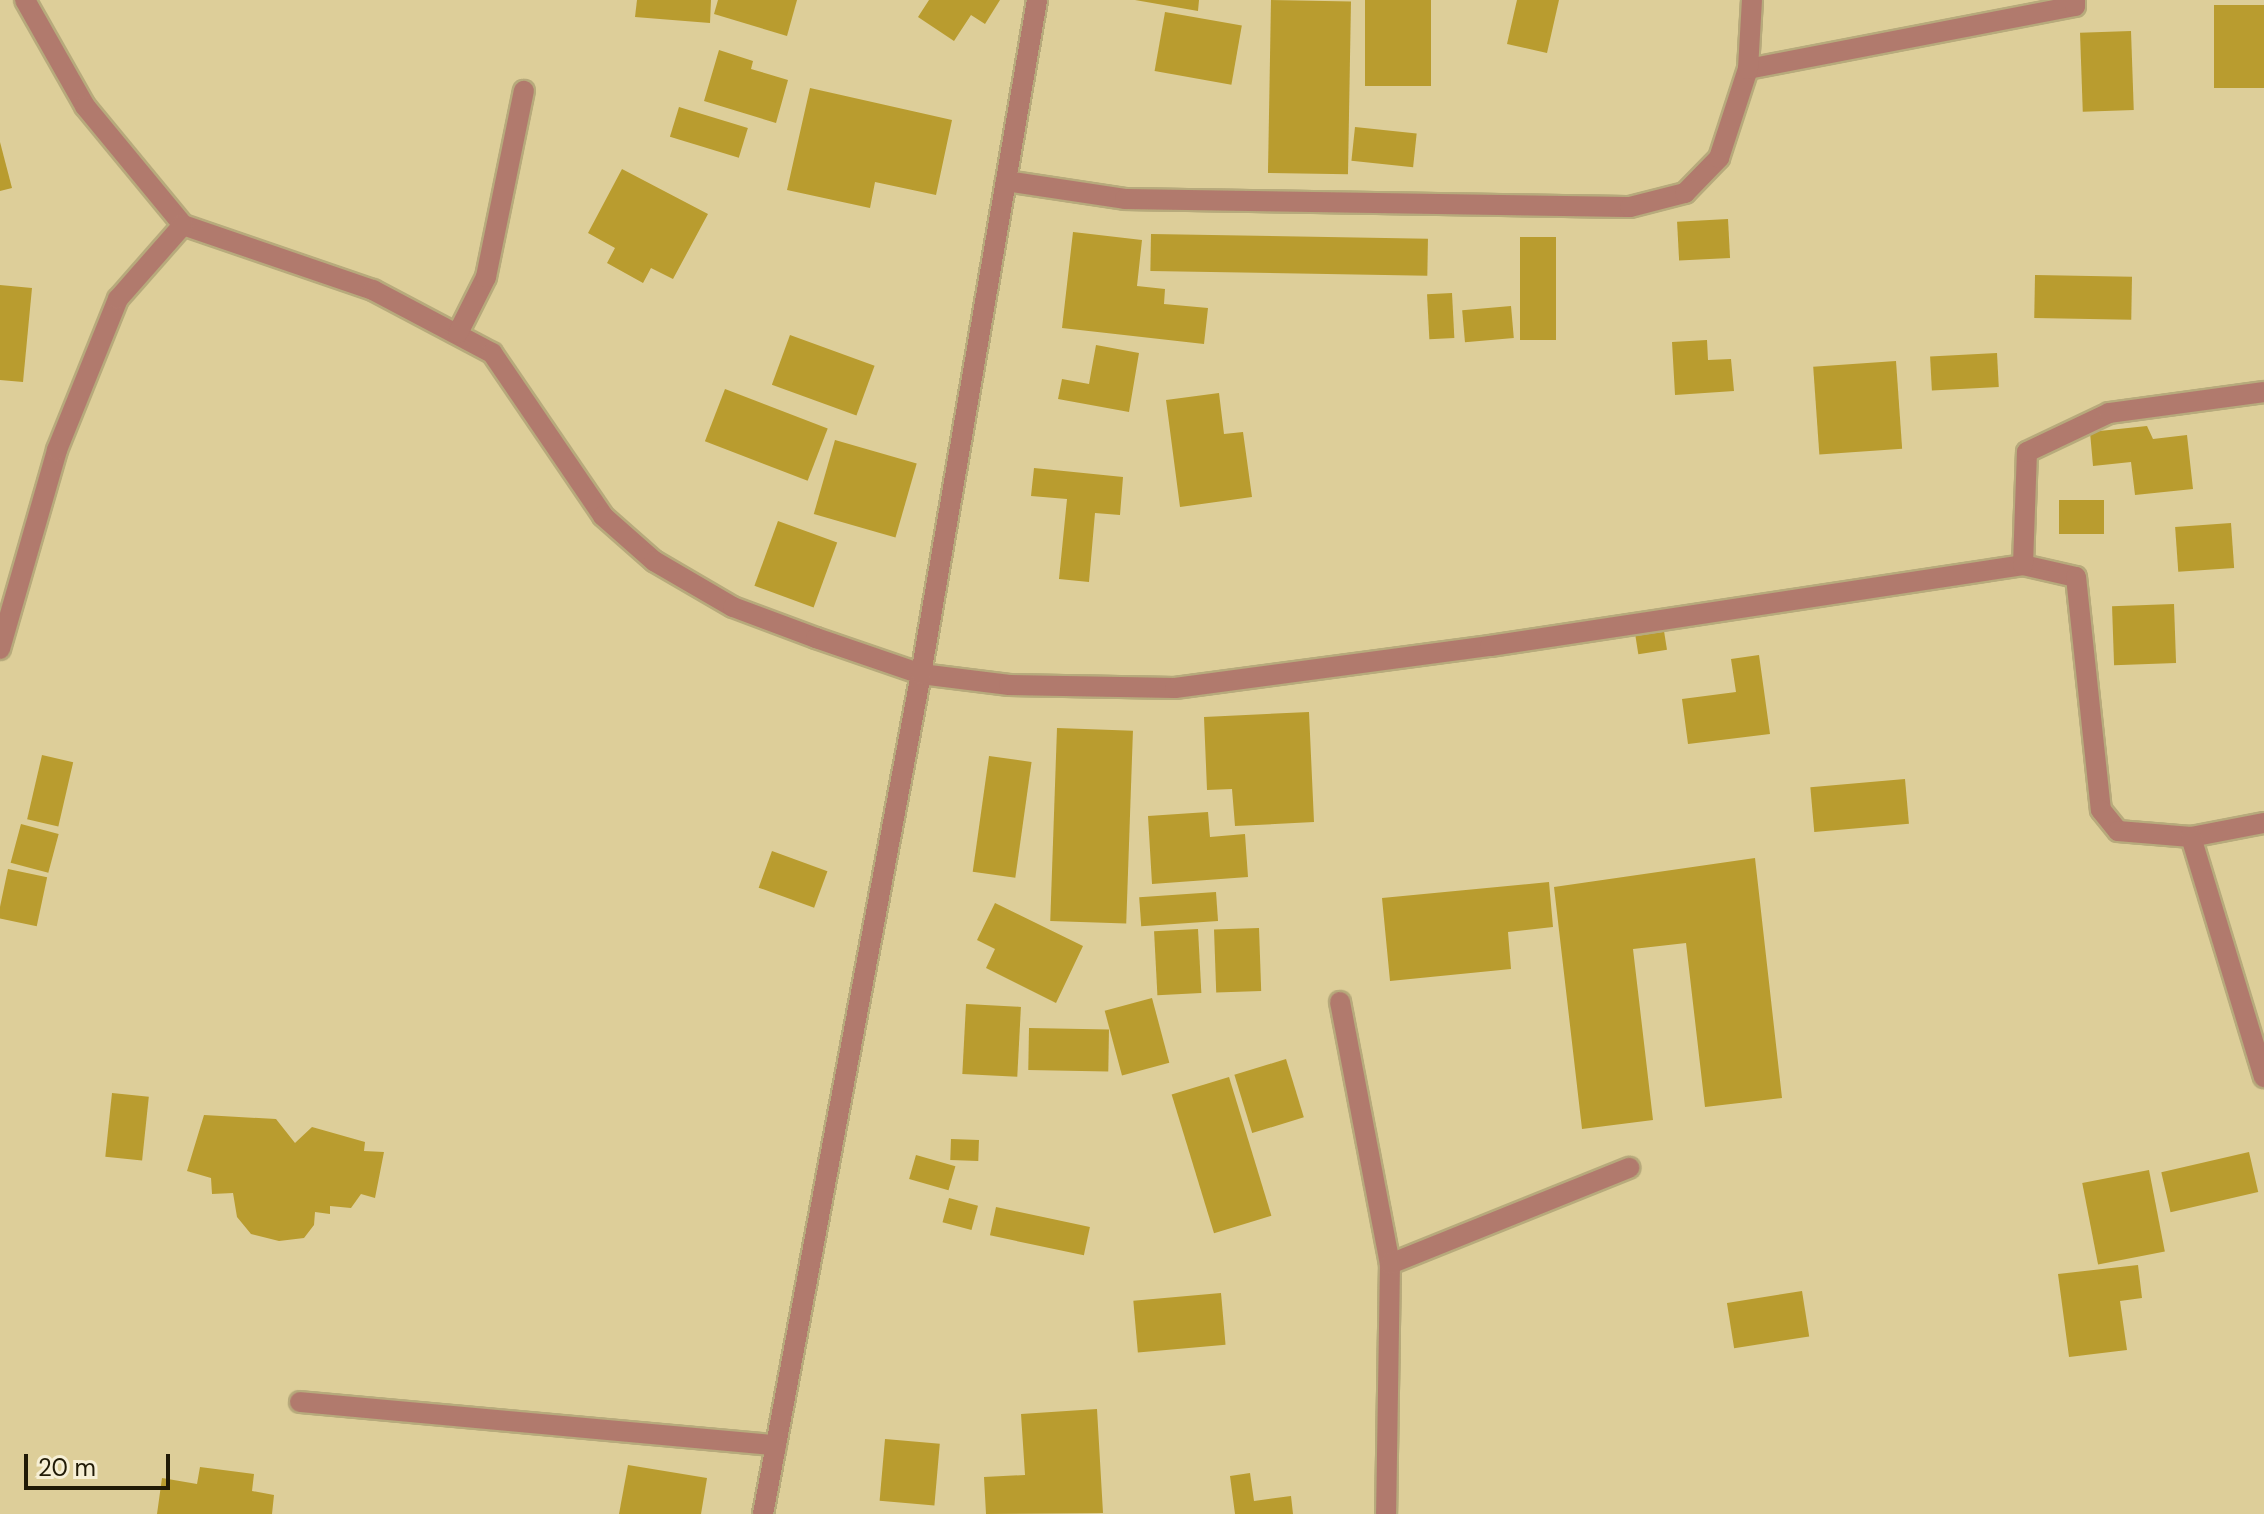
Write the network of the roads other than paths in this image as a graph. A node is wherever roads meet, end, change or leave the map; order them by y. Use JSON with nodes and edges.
{"nodes":[{"id":1,"x":25,"y":0,"type":"edge"},
{"id":2,"x":1037,"y":0,"type":"edge"},
{"id":3,"x":1752,"y":0,"type":"edge"},
{"id":4,"x":2075,"y":0,"type":"edge"},
{"id":5,"x":1748,"y":69,"type":"junction"},
{"id":6,"x":524,"y":91,"type":"dead end"},
{"id":7,"x":1006,"y":181,"type":"junction"},
{"id":8,"x":183,"y":225,"type":"junction"},
{"id":9,"x":458,"y":333,"type":"junction"},
{"id":10,"x":2264,"y":392,"type":"edge"},
{"id":11,"x":2023,"y":565,"type":"junction"},
{"id":12,"x":0,"y":649,"type":"edge"},
{"id":13,"x":921,"y":674,"type":"junction"},
{"id":14,"x":2264,"y":823,"type":"edge"},
{"id":15,"x":2191,"y":837,"type":"junction"},
{"id":16,"x":1340,"y":1002,"type":"dead end"},
{"id":17,"x":2260,"y":1042,"type":"edge"},
{"id":18,"x":2264,"y":1077,"type":"edge"},
{"id":19,"x":1629,"y":1168,"type":"dead end"},
{"id":20,"x":1390,"y":1264,"type":"junction"},
{"id":21,"x":300,"y":1402,"type":"dead end"},
{"id":22,"x":776,"y":1445,"type":"junction"},
{"id":23,"x":763,"y":1514,"type":"edge"},
{"id":24,"x":1386,"y":1514,"type":"edge"}],
"edges":[{"from":1,"to":8,"type":"street"},
{"from":2,"to":7,"type":"street"},
{"from":3,"to":5,"type":"street"},
{"from":4,"to":5,"type":"street"},
{"from":5,"to":7,"type":"street"},
{"from":6,"to":9,"type":"street"},
{"from":7,"to":13,"type":"street"},
{"from":8,"to":9,"type":"street"},
{"from":8,"to":12,"type":"street"},
{"from":9,"to":13,"type":"street"},
{"from":10,"to":11,"type":"street"},
{"from":11,"to":13,"type":"street"},
{"from":11,"to":15,"type":"street"},
{"from":13,"to":22,"type":"street"},
{"from":14,"to":15,"type":"street"},
{"from":15,"to":17,"type":"street"},
{"from":16,"to":20,"type":"street"},
{"from":17,"to":18,"type":"street"},
{"from":19,"to":20,"type":"street"},
{"from":20,"to":24,"type":"street"},
{"from":21,"to":22,"type":"street"},
{"from":22,"to":23,"type":"street"}]}
